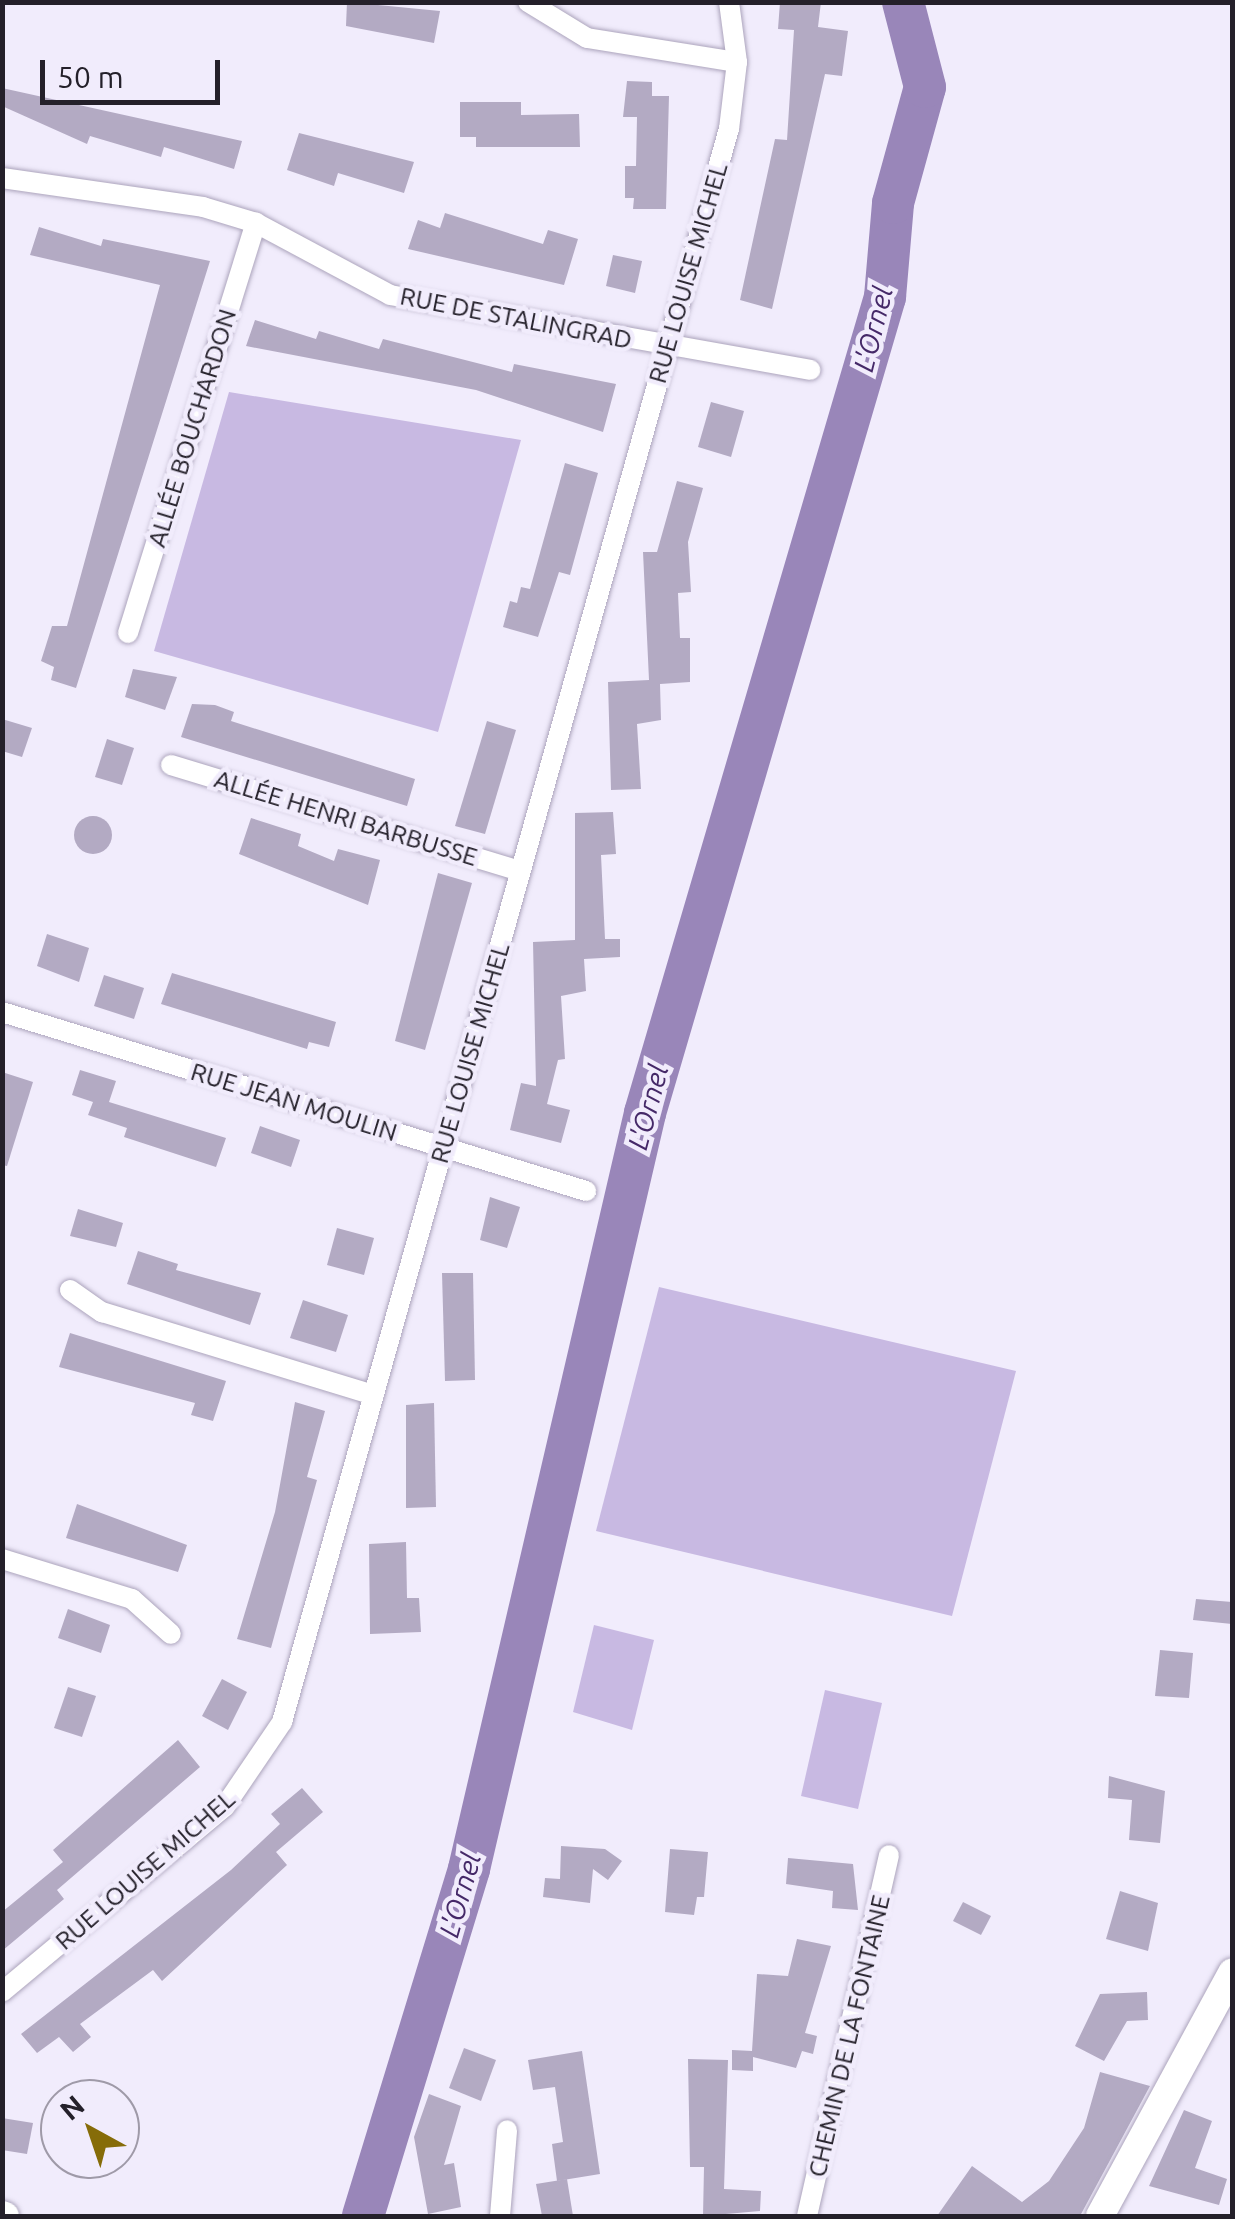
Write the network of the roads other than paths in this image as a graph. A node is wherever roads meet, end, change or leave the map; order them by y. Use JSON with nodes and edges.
{"nodes":[{"id":1,"x":528,"y":2,"type":"edge"},
{"id":2,"x":728,"y":2,"type":"edge"},
{"id":3,"x":737,"y":62,"type":"junction"},
{"id":4,"x":2,"y":178,"type":"edge"},
{"id":5,"x":256,"y":223,"type":"junction"},
{"id":6,"x":666,"y":346,"type":"junction"},
{"id":7,"x":810,"y":370,"type":"dead end"},
{"id":8,"x":128,"y":633,"type":"dead end"},
{"id":9,"x":171,"y":765,"type":"dead end"},
{"id":10,"x":520,"y":871,"type":"junction"},
{"id":11,"x":2,"y":1012,"type":"edge"},
{"id":12,"x":444,"y":1148,"type":"junction"},
{"id":13,"x":586,"y":1191,"type":"dead end"},
{"id":14,"x":70,"y":1290,"type":"dead end"},
{"id":15,"x":374,"y":1394,"type":"junction"},
{"id":16,"x":2,"y":1559,"type":"edge"},
{"id":17,"x":171,"y":1634,"type":"dead end"},
{"id":18,"x":889,"y":1855,"type":"dead end"},
{"id":19,"x":1232,"y":1973,"type":"edge"},
{"id":20,"x":2,"y":1992,"type":"edge"},
{"id":21,"x":506,"y":2130,"type":"dead end"},
{"id":22,"x":500,"y":2216,"type":"edge"},
{"id":23,"x":808,"y":2216,"type":"edge"},
{"id":24,"x":1100,"y":2216,"type":"edge"}],
"edges":[{"from":1,"to":3,"type":"street"},
{"from":2,"to":3,"type":"street","name":"RUE LOUISE MICHEL"},
{"from":3,"to":6,"type":"street","name":"RUE LOUISE MICHEL"},
{"from":4,"to":5,"type":"street","name":"RUE DE STALINGRAD"},
{"from":5,"to":6,"type":"street","name":"RUE DE STALINGRAD"},
{"from":5,"to":8,"type":"street","name":"ALLÉE BOUCHARDON"},
{"from":6,"to":7,"type":"street","name":"RUE DE STALINGRAD"},
{"from":6,"to":10,"type":"street","name":"RUE LOUISE MICHEL"},
{"from":9,"to":10,"type":"street","name":"ALLÉE HENRI BARBUSSE"},
{"from":10,"to":12,"type":"street","name":"RUE LOUISE MICHEL"},
{"from":11,"to":12,"type":"street","name":"RUE JEAN MOULIN"},
{"from":12,"to":13,"type":"street","name":"RUE JEAN MOULIN"},
{"from":12,"to":15,"type":"street","name":"RUE LOUISE MICHEL"},
{"from":14,"to":15,"type":"street"},
{"from":15,"to":20,"type":"street","name":"RUE LOUISE MICHEL"},
{"from":16,"to":17,"type":"street"},
{"from":18,"to":23,"type":"street","name":"CHEMIN DE LA FONTAINE"},
{"from":19,"to":24,"type":"street"},
{"from":21,"to":22,"type":"street"}]}
